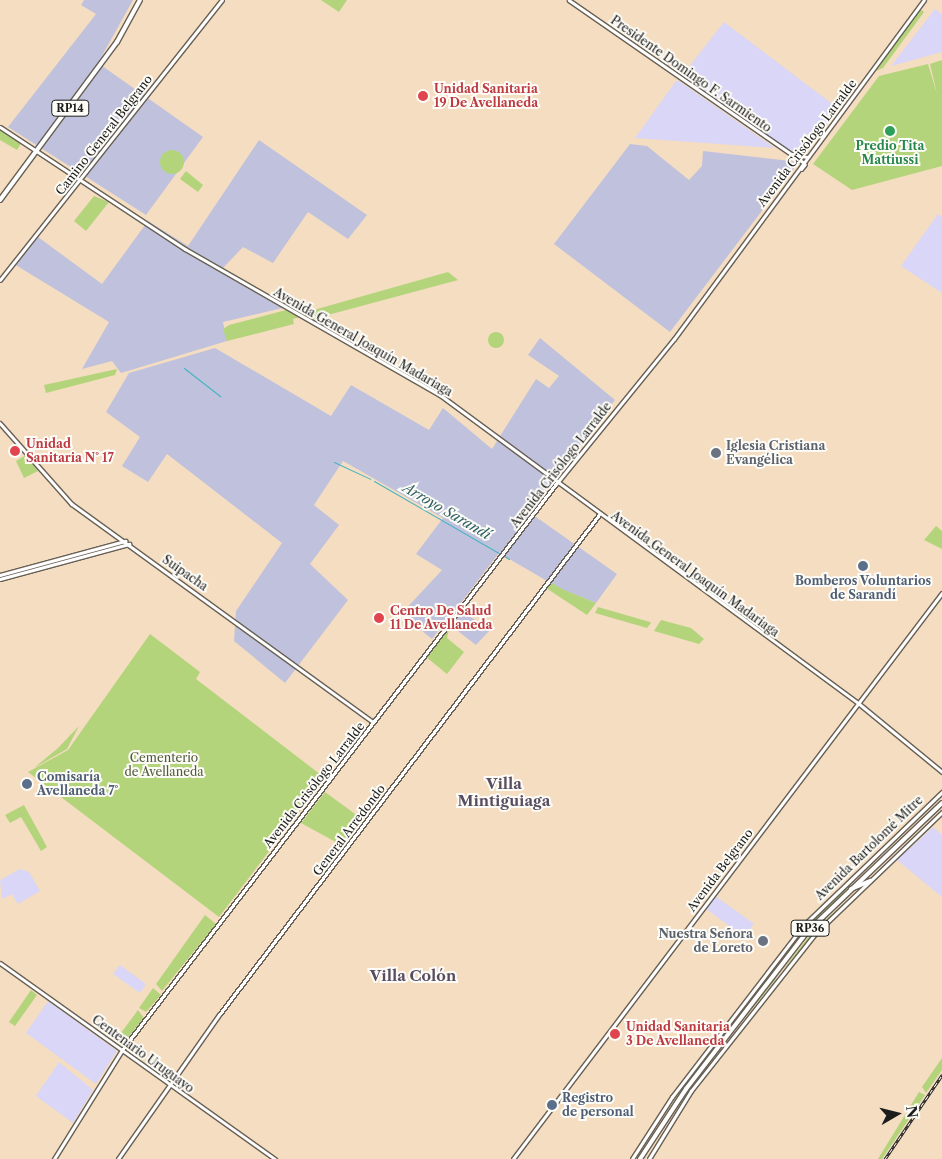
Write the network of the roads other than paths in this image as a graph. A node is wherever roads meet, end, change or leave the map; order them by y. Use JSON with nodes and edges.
{"nodes":[{"id":1,"x":140,"y":0,"type":"edge"},
{"id":2,"x":222,"y":0,"type":"edge"},
{"id":3,"x":569,"y":0,"type":"edge"},
{"id":4,"x":924,"y":0,"type":"edge"},
{"id":5,"x":0,"y":127,"type":"edge"},
{"id":6,"x":37,"y":152,"type":"junction"},
{"id":7,"x":791,"y":154,"type":"junction"},
{"id":8,"x":807,"y":157,"type":"junction"},
{"id":9,"x":804,"y":163,"type":"junction"},
{"id":10,"x":80,"y":179,"type":"junction"},
{"id":11,"x":0,"y":200,"type":"edge"},
{"id":12,"x":0,"y":280,"type":"edge"},
{"id":13,"x":0,"y":423,"type":"edge"},
{"id":14,"x":556,"y":484,"type":"junction"},
{"id":15,"x":599,"y":515,"type":"junction"},
{"id":16,"x":125,"y":541,"type":"junction"},
{"id":17,"x":129,"y":543,"type":"junction"},
{"id":18,"x":0,"y":575,"type":"edge"},
{"id":19,"x":0,"y":579,"type":"edge"},
{"id":20,"x":942,"y":593,"type":"edge"},
{"id":21,"x":858,"y":703,"type":"junction"},
{"id":22,"x":374,"y":722,"type":"junction"},
{"id":23,"x":942,"y":772,"type":"edge"},
{"id":24,"x":942,"y":792,"type":"edge"},
{"id":25,"x":942,"y":803,"type":"edge"},
{"id":26,"x":942,"y":812,"type":"edge"},
{"id":27,"x":870,"y":881,"type":"junction"},
{"id":28,"x":852,"y":888,"type":"junction"},
{"id":29,"x":0,"y":963,"type":"edge"},
{"id":30,"x":122,"y":1050,"type":"junction"},
{"id":31,"x":171,"y":1085,"type":"junction"},
{"id":32,"x":54,"y":1159,"type":"edge"},
{"id":33,"x":118,"y":1159,"type":"edge"},
{"id":34,"x":275,"y":1159,"type":"edge"},
{"id":35,"x":513,"y":1159,"type":"edge"},
{"id":36,"x":632,"y":1159,"type":"edge"},
{"id":37,"x":640,"y":1159,"type":"edge"},
{"id":38,"x":648,"y":1159,"type":"edge"}],
"edges":[{"from":1,"to":6,"type":"main road","number":"RP14"},
{"from":2,"to":10,"type":"street","name":"Camino General Belgrano"},
{"from":3,"to":7,"type":"street","name":"Presidente Domingo F. Sarmiento"},
{"from":4,"to":8,"type":"main road","name":"Avenida Crisólogo Larralde"},
{"from":5,"to":6,"type":"main road","name":"Avenida General Joaquín Madariaga"},
{"from":6,"to":10,"type":"main road","name":"Avenida General Joaquín Madariaga"},
{"from":6,"to":11,"type":"main road","number":"RP14"},
{"from":7,"to":8,"type":"street"},
{"from":7,"to":9,"type":"street","name":"Presidente Domingo F. Sarmiento"},
{"from":8,"to":9,"type":"main road","name":"Avenida Crisólogo Larralde"},
{"from":9,"to":14,"type":"main road","name":"Avenida Crisólogo Larralde"},
{"from":10,"to":12,"type":"street","name":"Camino General Belgrano"},
{"from":10,"to":14,"type":"main road","name":"Avenida General Joaquín Madariaga"},
{"from":13,"to":16,"type":"street","name":"Suipacha"},
{"from":14,"to":15,"type":"main road","name":"Avenida General Joaquín Madariaga"},
{"from":14,"to":22,"type":"street","name":"Avenida Crisólogo Larralde"},
{"from":15,"to":21,"type":"main road","name":"Avenida General Joaquín Madariaga"},
{"from":15,"to":31,"type":"street","name":"General Arredondo"},
{"from":16,"to":17,"type":"street","name":"Suipacha"},
{"from":16,"to":18,"type":"street"},
{"from":17,"to":19,"type":"street"},
{"from":17,"to":22,"type":"street","name":"Suipacha"},
{"from":20,"to":21,"type":"street","name":"Avenida Belgrano"},
{"from":21,"to":23,"type":"main road","name":"Avenida General Joaquín Madariaga"},
{"from":21,"to":35,"type":"street","name":"Avenida Belgrano"},
{"from":22,"to":30,"type":"street","name":"Avenida Crisólogo Larralde"},
{"from":24,"to":36,"type":"street","name":"Avenida Bartolomé Mitre"},
{"from":25,"to":28,"type":"main road","name":"Avenida Bartolomé Mitre","number":"RP36"},
{"from":26,"to":27,"type":"street","name":"Avenida Bartolomé Mitre"},
{"from":27,"to":28,"type":"main road"},
{"from":27,"to":38,"type":"street","name":"Avenida Bartolomé Mitre"},
{"from":28,"to":37,"type":"main road","name":"Avenida Bartolomé Mitre","number":"RP36"},
{"from":29,"to":30,"type":"main road","name":"Centenario Uruguayo"},
{"from":30,"to":31,"type":"main road","name":"Centenario Uruguayo"},
{"from":30,"to":32,"type":"street","name":"Avenida Crisólogo Larralde"},
{"from":31,"to":33,"type":"street","name":"General Arredondo"},
{"from":31,"to":34,"type":"main road","name":"Centenario Uruguayo"}]}
